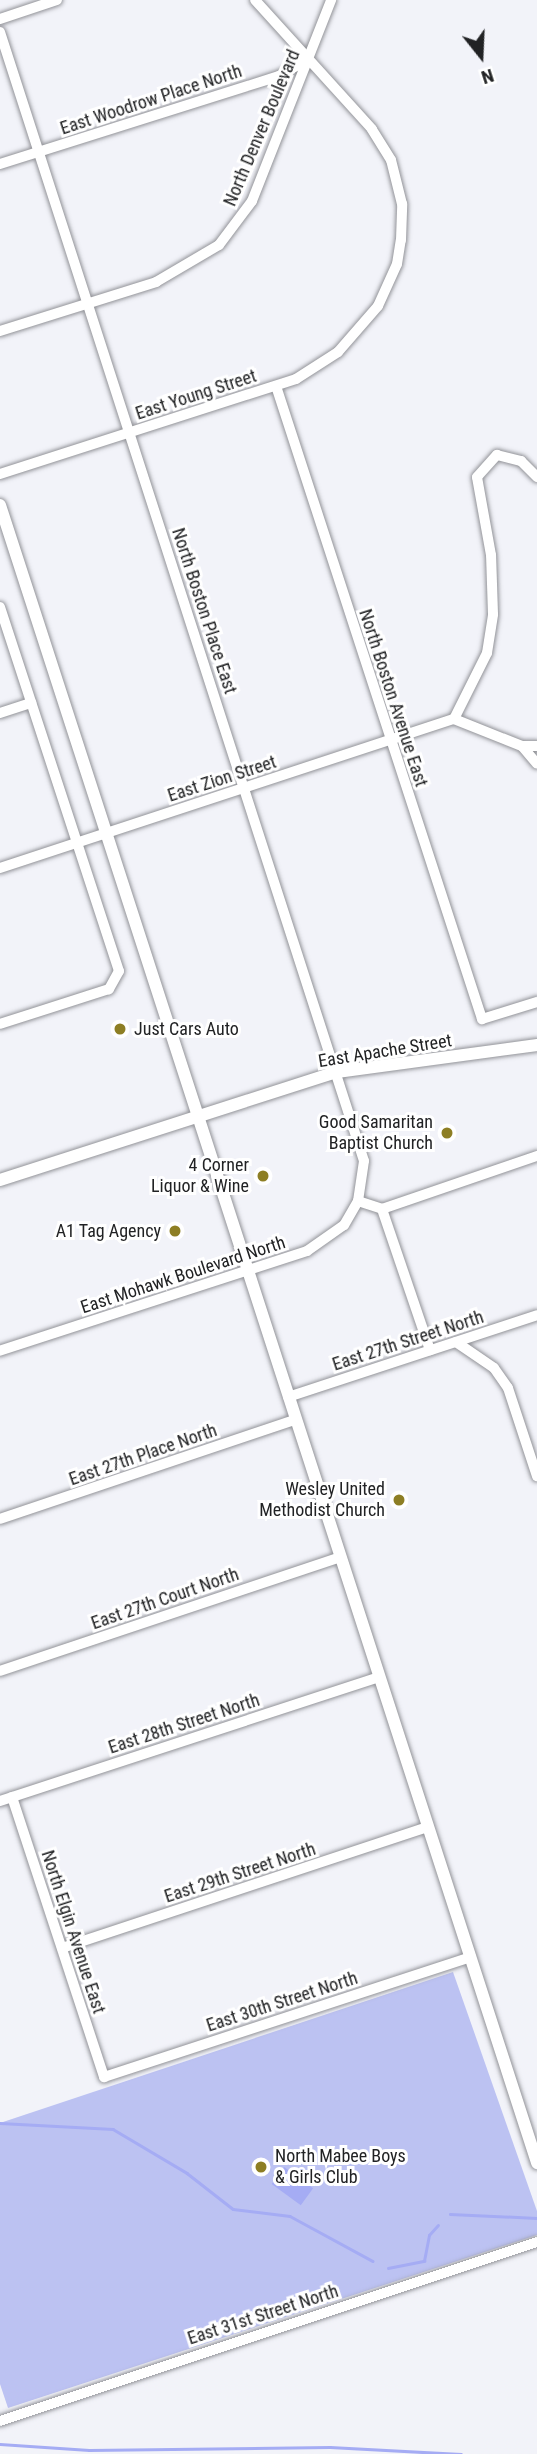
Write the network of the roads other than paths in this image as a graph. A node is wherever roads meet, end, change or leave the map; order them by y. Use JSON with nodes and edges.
{"nodes":[{"id":1,"x":57,"y":0,"type":"edge"},
{"id":2,"x":255,"y":0,"type":"edge"},
{"id":3,"x":331,"y":0,"type":"edge"},
{"id":4,"x":0,"y":19,"type":"edge"},
{"id":5,"x":0,"y":32,"type":"edge"},
{"id":6,"x":309,"y":59,"type":"junction"},
{"id":7,"x":39,"y":152,"type":"junction"},
{"id":8,"x":0,"y":164,"type":"edge"},
{"id":9,"x":88,"y":303,"type":"junction"},
{"id":10,"x":0,"y":331,"type":"edge"},
{"id":11,"x":276,"y":386,"type":"junction"},
{"id":12,"x":130,"y":433,"type":"junction"},
{"id":13,"x":0,"y":474,"type":"edge"},
{"id":14,"x":537,"y":477,"type":"edge"},
{"id":15,"x":0,"y":505,"type":"edge"},
{"id":16,"x":0,"y":607,"type":"edge"},
{"id":17,"x":31,"y":703,"type":"junction"},
{"id":18,"x":0,"y":713,"type":"edge"},
{"id":19,"x":454,"y":719,"type":"junction"},
{"id":20,"x":390,"y":740,"type":"junction"},
{"id":21,"x":522,"y":746,"type":"junction"},
{"id":22,"x":537,"y":746,"type":"edge"},
{"id":23,"x":537,"y":764,"type":"edge"},
{"id":24,"x":245,"y":787,"type":"junction"},
{"id":25,"x":107,"y":834,"type":"junction"},
{"id":26,"x":76,"y":843,"type":"junction"},
{"id":27,"x":0,"y":868,"type":"edge"},
{"id":28,"x":537,"y":1002,"type":"edge"},
{"id":29,"x":0,"y":1024,"type":"edge"},
{"id":30,"x":537,"y":1045,"type":"edge"},
{"id":31,"x":337,"y":1072,"type":"junction"},
{"id":32,"x":200,"y":1115,"type":"junction"},
{"id":33,"x":537,"y":1156,"type":"edge"},
{"id":34,"x":0,"y":1180,"type":"edge"},
{"id":35,"x":358,"y":1201,"type":"junction"},
{"id":36,"x":382,"y":1209,"type":"junction"},
{"id":37,"x":247,"y":1270,"type":"junction"},
{"id":38,"x":537,"y":1315,"type":"edge"},
{"id":39,"x":456,"y":1342,"type":"junction"},
{"id":40,"x":430,"y":1350,"type":"junction"},
{"id":41,"x":0,"y":1351,"type":"edge"},
{"id":42,"x":288,"y":1397,"type":"junction"},
{"id":43,"x":296,"y":1420,"type":"junction"},
{"id":44,"x":537,"y":1476,"type":"edge"},
{"id":45,"x":0,"y":1519,"type":"edge"},
{"id":46,"x":340,"y":1557,"type":"junction"},
{"id":47,"x":0,"y":1671,"type":"edge"},
{"id":48,"x":379,"y":1677,"type":"junction"},
{"id":49,"x":12,"y":1797,"type":"junction"},
{"id":50,"x":0,"y":1801,"type":"edge"},
{"id":51,"x":428,"y":1827,"type":"junction"},
{"id":52,"x":62,"y":1948,"type":"junction"},
{"id":53,"x":471,"y":1957,"type":"junction"},
{"id":54,"x":104,"y":2077,"type":"joint"},
{"id":55,"x":537,"y":2163,"type":"edge"},
{"id":56,"x":537,"y":2242,"type":"edge"},
{"id":57,"x":0,"y":2421,"type":"edge"}],
"edges":[{"from":1,"to":4,"type":"street"},
{"from":2,"to":6,"type":"street","name":"East Young Street"},
{"from":3,"to":6,"type":"street","name":"North Denver Boulevard"},
{"from":5,"to":7,"type":"street","name":"North Boston Place East"},
{"from":6,"to":7,"type":"street","name":"East Woodrow Place North"},
{"from":6,"to":9,"type":"street","name":"North Denver Boulevard"},
{"from":6,"to":11,"type":"street","name":"East Young Street"},
{"from":7,"to":8,"type":"street","name":"East Woodrow Place North"},
{"from":7,"to":9,"type":"street","name":"North Boston Place East"},
{"from":9,"to":10,"type":"street","name":"North Denver Boulevard"},
{"from":9,"to":12,"type":"street","name":"North Boston Place East"},
{"from":11,"to":12,"type":"street","name":"East Young Street"},
{"from":11,"to":20,"type":"street","name":"North Boston Avenue East"},
{"from":12,"to":13,"type":"street","name":"East Young Street"},
{"from":12,"to":24,"type":"street","name":"North Boston Place East"},
{"from":14,"to":19,"type":"street"},
{"from":15,"to":25,"type":"main road"},
{"from":16,"to":17,"type":"street"},
{"from":17,"to":18,"type":"street"},
{"from":17,"to":26,"type":"street"},
{"from":19,"to":20,"type":"street","name":"East Zion Street"},
{"from":19,"to":21,"type":"street"},
{"from":20,"to":24,"type":"street","name":"East Zion Street"},
{"from":20,"to":28,"type":"street","name":"North Boston Avenue East"},
{"from":21,"to":22,"type":"street"},
{"from":21,"to":23,"type":"street"},
{"from":24,"to":25,"type":"street","name":"East Zion Street"},
{"from":24,"to":31,"type":"street","name":"North Boston Place East"},
{"from":25,"to":26,"type":"street","name":"East Zion Street"},
{"from":25,"to":32,"type":"main road"},
{"from":26,"to":27,"type":"street","name":"East Zion Street"},
{"from":26,"to":29,"type":"street"},
{"from":30,"to":31,"type":"main road","name":"East Apache Street"},
{"from":31,"to":32,"type":"main road","name":"East Apache Street"},
{"from":31,"to":35,"type":"street","name":"North Boston Place East"},
{"from":32,"to":34,"type":"main road","name":"East Apache Street"},
{"from":32,"to":37,"type":"main road"},
{"from":33,"to":36,"type":"street"},
{"from":35,"to":36,"type":"street"},
{"from":35,"to":37,"type":"street","name":"East Mohawk Boulevard North"},
{"from":36,"to":40,"type":"street"},
{"from":37,"to":41,"type":"street","name":"East Mohawk Boulevard North"},
{"from":37,"to":42,"type":"main road"},
{"from":38,"to":39,"type":"street","name":"East 27th Street North"},
{"from":39,"to":40,"type":"street","name":"East 27th Street North"},
{"from":39,"to":44,"type":"street"},
{"from":40,"to":42,"type":"street","name":"East 27th Street North"},
{"from":42,"to":43,"type":"main road"},
{"from":43,"to":45,"type":"street","name":"East 27th Place North"},
{"from":43,"to":46,"type":"main road"},
{"from":46,"to":47,"type":"street","name":"East 27th Court North"},
{"from":46,"to":48,"type":"main road"},
{"from":48,"to":49,"type":"street","name":"East 28th Street North"},
{"from":48,"to":51,"type":"main road"},
{"from":49,"to":50,"type":"street","name":"East 28th Street North"},
{"from":49,"to":52,"type":"street","name":"North Elgin Avenue East"},
{"from":51,"to":52,"type":"street","name":"East 29th Street North"},
{"from":51,"to":53,"type":"main road"},
{"from":52,"to":54,"type":"street","name":"North Elgin Avenue East"},
{"from":53,"to":54,"type":"street","name":"East 30th Street North"},
{"from":53,"to":55,"type":"main road"},
{"from":56,"to":57,"type":"street","name":"East 31st Street North"}]}
